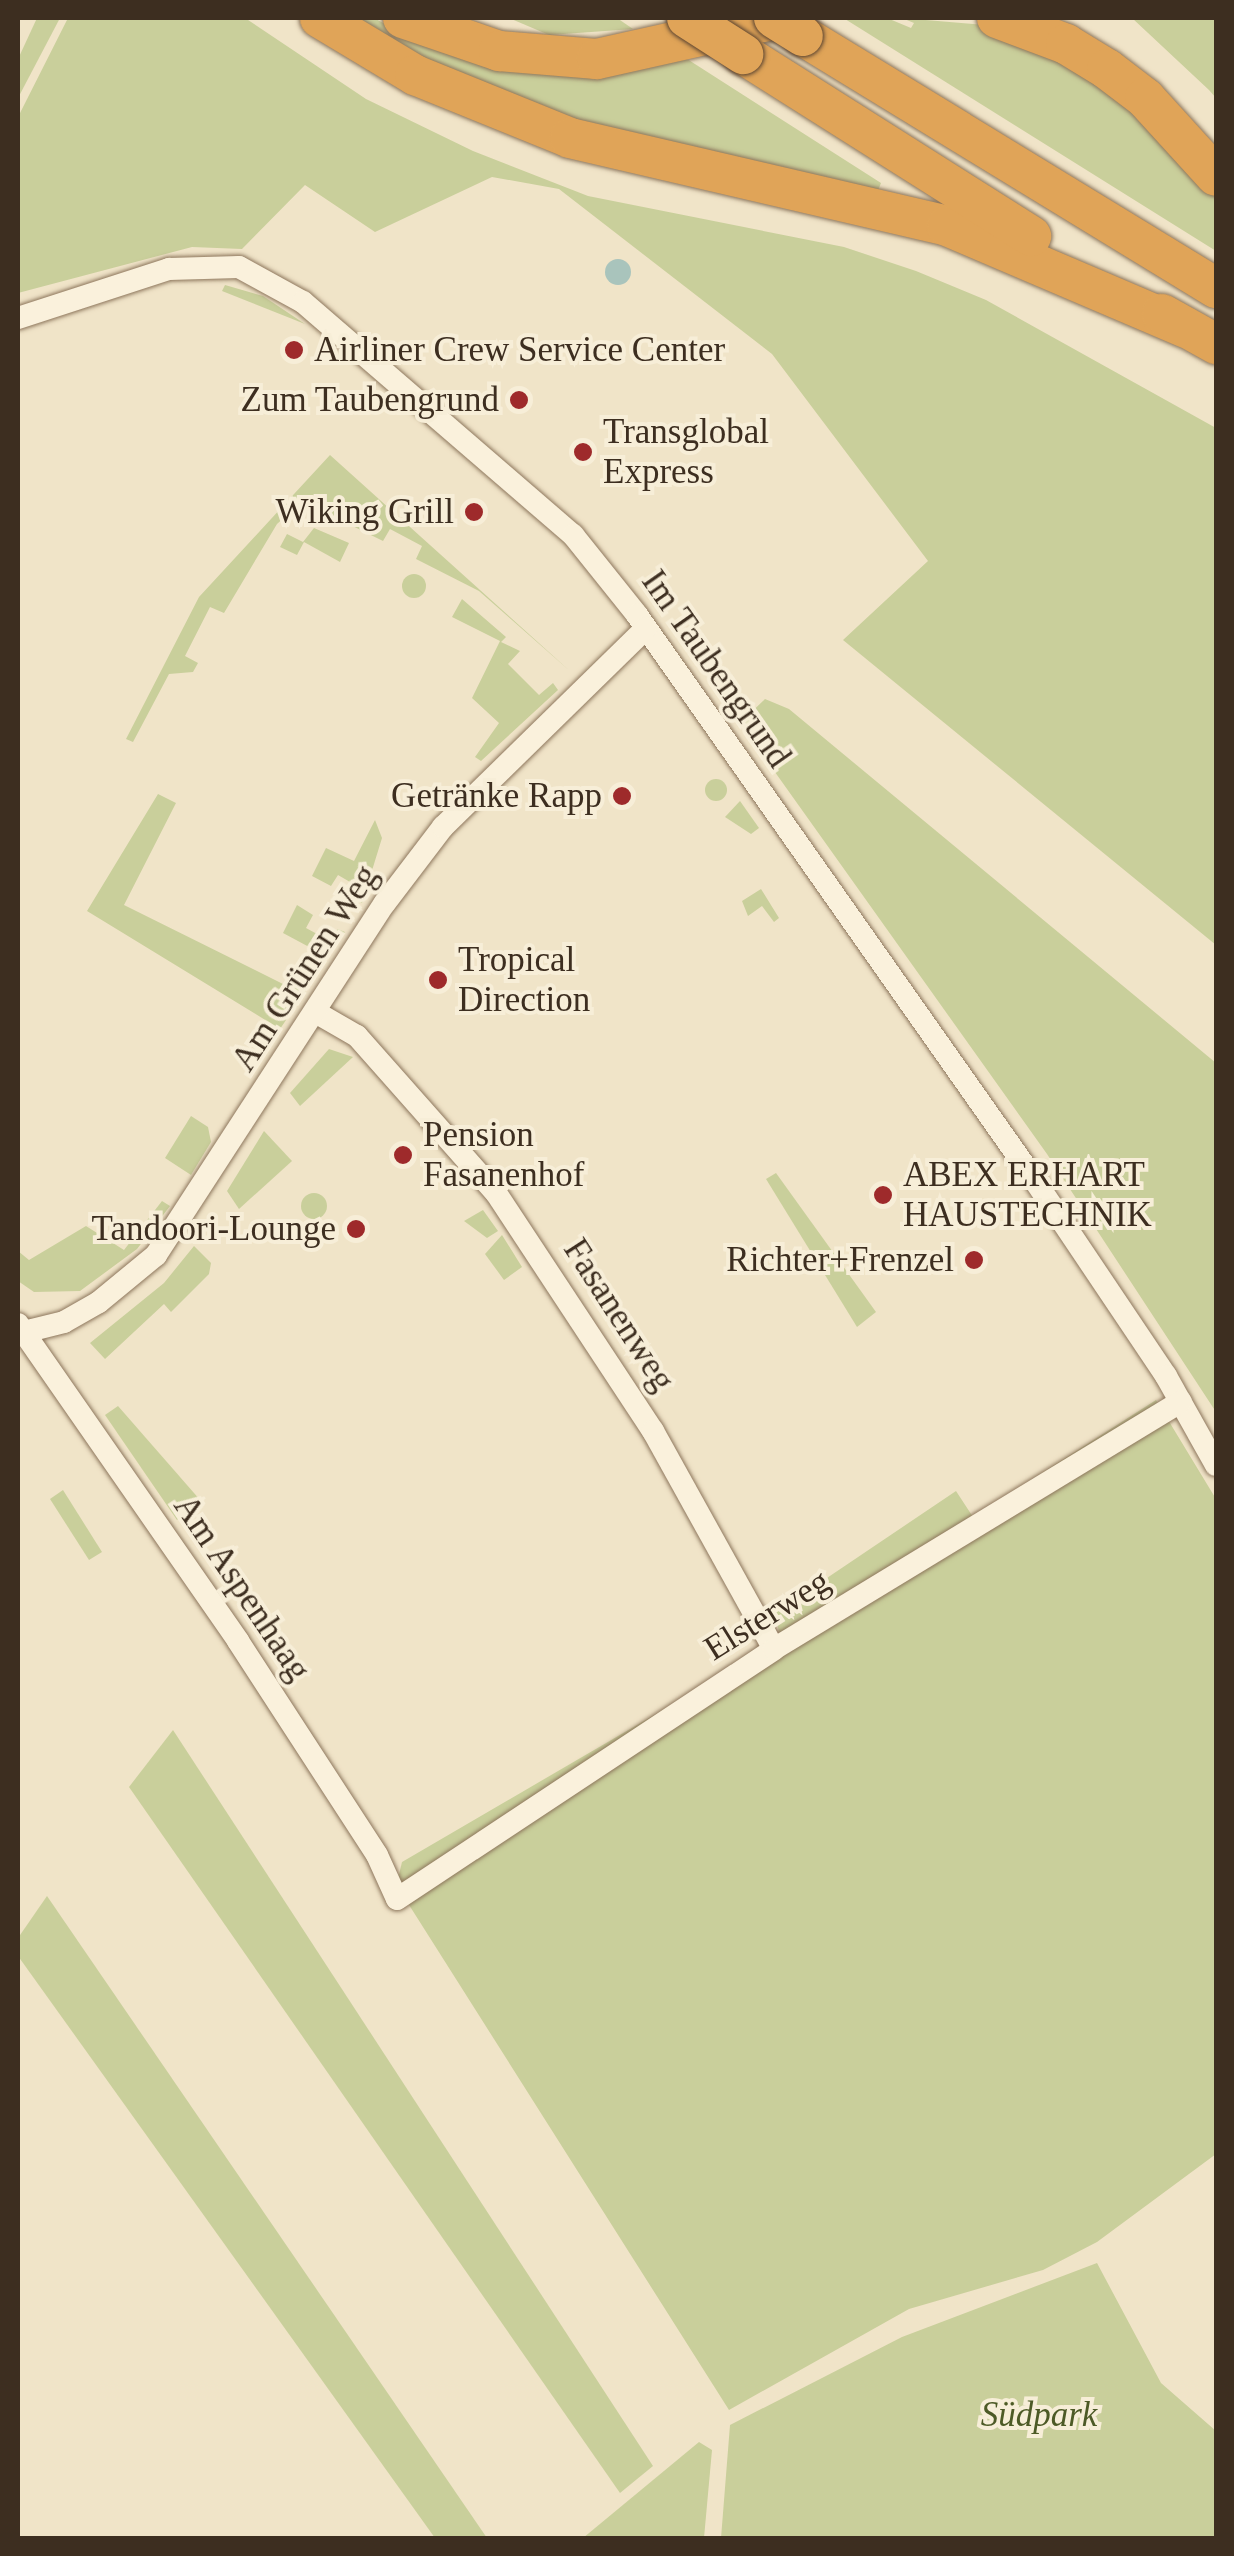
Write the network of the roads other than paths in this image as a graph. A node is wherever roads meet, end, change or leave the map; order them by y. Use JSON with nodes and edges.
{"nodes":[{"id":1,"x":320,"y":18,"type":"edge"},
{"id":2,"x":402,"y":18,"type":"edge"},
{"id":3,"x":687,"y":18,"type":"edge"},
{"id":4,"x":997,"y":18,"type":"edge"},
{"id":5,"x":786,"y":24,"type":"edge"},
{"id":6,"x":1216,"y":176,"type":"edge"},
{"id":7,"x":1216,"y":288,"type":"edge"},
{"id":8,"x":18,"y":318,"type":"edge"},
{"id":9,"x":1200,"y":336,"type":"edge"},
{"id":10,"x":646,"y":628,"type":"junction"},
{"id":11,"x":317,"y":1012,"type":"junction"},
{"id":12,"x":21,"y":1328,"type":"edge"},
{"id":13,"x":1177,"y":1395,"type":"junction"},
{"id":14,"x":1216,"y":1465,"type":"edge"},
{"id":15,"x":774,"y":1649,"type":"junction"},
{"id":16,"x":397,"y":1899,"type":"joint"}],
"edges":[{"from":1,"to":9,"type":"highway"},
{"from":2,"to":5,"type":"highway"},
{"from":3,"to":9,"type":"highway","bridge":true},
{"from":4,"to":6,"type":"highway"},
{"from":5,"to":7,"type":"highway"},
{"from":8,"to":10,"type":"street","name":"Im Taubengrund"},
{"from":10,"to":11,"type":"street","name":"Am Grünen Weg"},
{"from":10,"to":13,"type":"street","name":"Im Taubengrund"},
{"from":11,"to":12,"type":"street","name":"Am Grünen Weg"},
{"from":11,"to":15,"type":"street","name":"Fasanenweg"},
{"from":12,"to":16,"type":"street","name":"Am Aspenhaag"},
{"from":13,"to":14,"type":"street","name":"Im Taubengrund"},
{"from":13,"to":15,"type":"street","name":"Elsterweg"},
{"from":15,"to":16,"type":"street","name":"Elsterweg"}]}
